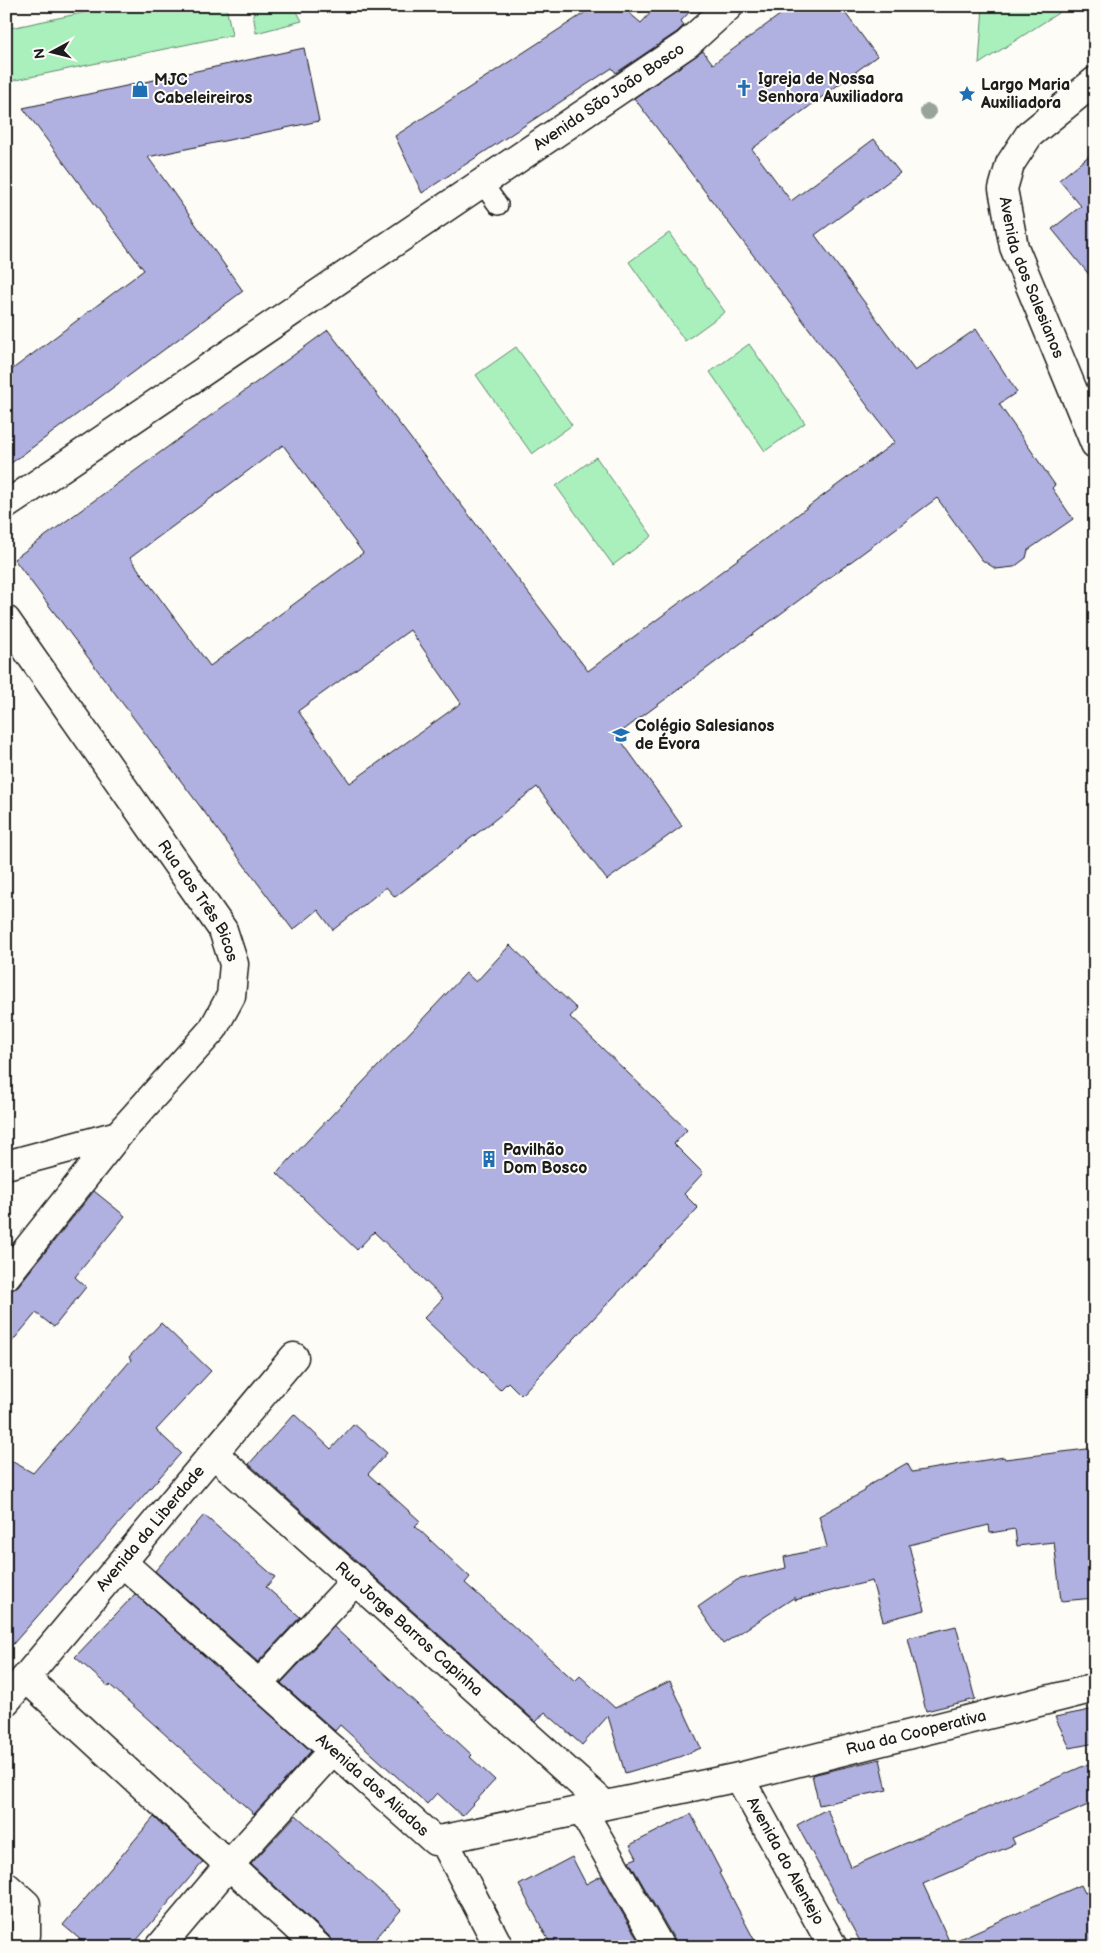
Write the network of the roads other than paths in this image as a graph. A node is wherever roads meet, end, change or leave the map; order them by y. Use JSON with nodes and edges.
{"nodes":[{"id":1,"x":729,"y":6,"type":"edge"},
{"id":2,"x":1095,"y":81,"type":"edge"},
{"id":3,"x":1095,"y":444,"type":"edge"},
{"id":4,"x":6,"y":505,"type":"edge"},
{"id":5,"x":6,"y":620,"type":"edge"},
{"id":6,"x":118,"y":1135,"type":"junction"},
{"id":7,"x":6,"y":1165,"type":"edge"},
{"id":8,"x":6,"y":1276,"type":"edge"},
{"id":9,"x":294,"y":1357,"type":"dead end"},
{"id":10,"x":214,"y":1454,"type":"junction"},
{"id":11,"x":123,"y":1564,"type":"junction"},
{"id":12,"x":356,"y":1580,"type":"junction"},
{"id":13,"x":26,"y":1678,"type":"junction"},
{"id":14,"x":259,"y":1684,"type":"junction"},
{"id":15,"x":1095,"y":1688,"type":"edge"},
{"id":16,"x":6,"y":1701,"type":"edge"},
{"id":17,"x":333,"y":1750,"type":"junction"},
{"id":18,"x":739,"y":1777,"type":"junction"},
{"id":19,"x":593,"y":1807,"type":"junction"},
{"id":20,"x":443,"y":1839,"type":"junction"},
{"id":21,"x":230,"y":1865,"type":"junction"},
{"id":22,"x":6,"y":1886,"type":"edge"},
{"id":23,"x":15,"y":1947,"type":"edge"},
{"id":24,"x":160,"y":1947,"type":"edge"},
{"id":25,"x":318,"y":1947,"type":"edge"},
{"id":26,"x":499,"y":1947,"type":"edge"},
{"id":27,"x":660,"y":1947,"type":"edge"},
{"id":28,"x":832,"y":1947,"type":"edge"}],
"edges":[{"from":1,"to":4,"type":"street","name":"Avenida São João Bosco"},
{"from":2,"to":3,"type":"street","name":"Avenida dos Salesianos"},
{"from":5,"to":6,"type":"street","name":"Rua dos Três Bicos"},
{"from":6,"to":7,"type":"street"},
{"from":6,"to":8,"type":"street","name":"Rua dos Três Bicos"},
{"from":9,"to":10,"type":"street","name":"Avenida da Liberdade"},
{"from":10,"to":11,"type":"street","name":"Avenida da Liberdade"},
{"from":10,"to":12,"type":"street","name":"Rua Jorge Barros Capinha"},
{"from":11,"to":13,"type":"street","name":"Avenida da Liberdade"},
{"from":11,"to":14,"type":"street","name":"Avenida dos Aliados"},
{"from":12,"to":14,"type":"street"},
{"from":12,"to":19,"type":"street","name":"Rua Jorge Barros Capinha"},
{"from":13,"to":16,"type":"street","name":"Avenida da Liberdade"},
{"from":13,"to":21,"type":"street"},
{"from":14,"to":17,"type":"street","name":"Avenida dos Aliados"},
{"from":15,"to":18,"type":"street","name":"Rua da Cooperativa"},
{"from":17,"to":20,"type":"street","name":"Avenida dos Aliados"},
{"from":17,"to":21,"type":"street"},
{"from":18,"to":19,"type":"street","name":"Avenida dos Aliados"},
{"from":18,"to":28,"type":"street","name":"Avenida do Alentejo"},
{"from":19,"to":20,"type":"street","name":"Avenida dos Aliados"},
{"from":19,"to":27,"type":"street","name":"Rua Jorge Barros Capinha"},
{"from":20,"to":26,"type":"street"},
{"from":21,"to":24,"type":"street"},
{"from":21,"to":25,"type":"street"},
{"from":22,"to":23,"type":"street"}]}
